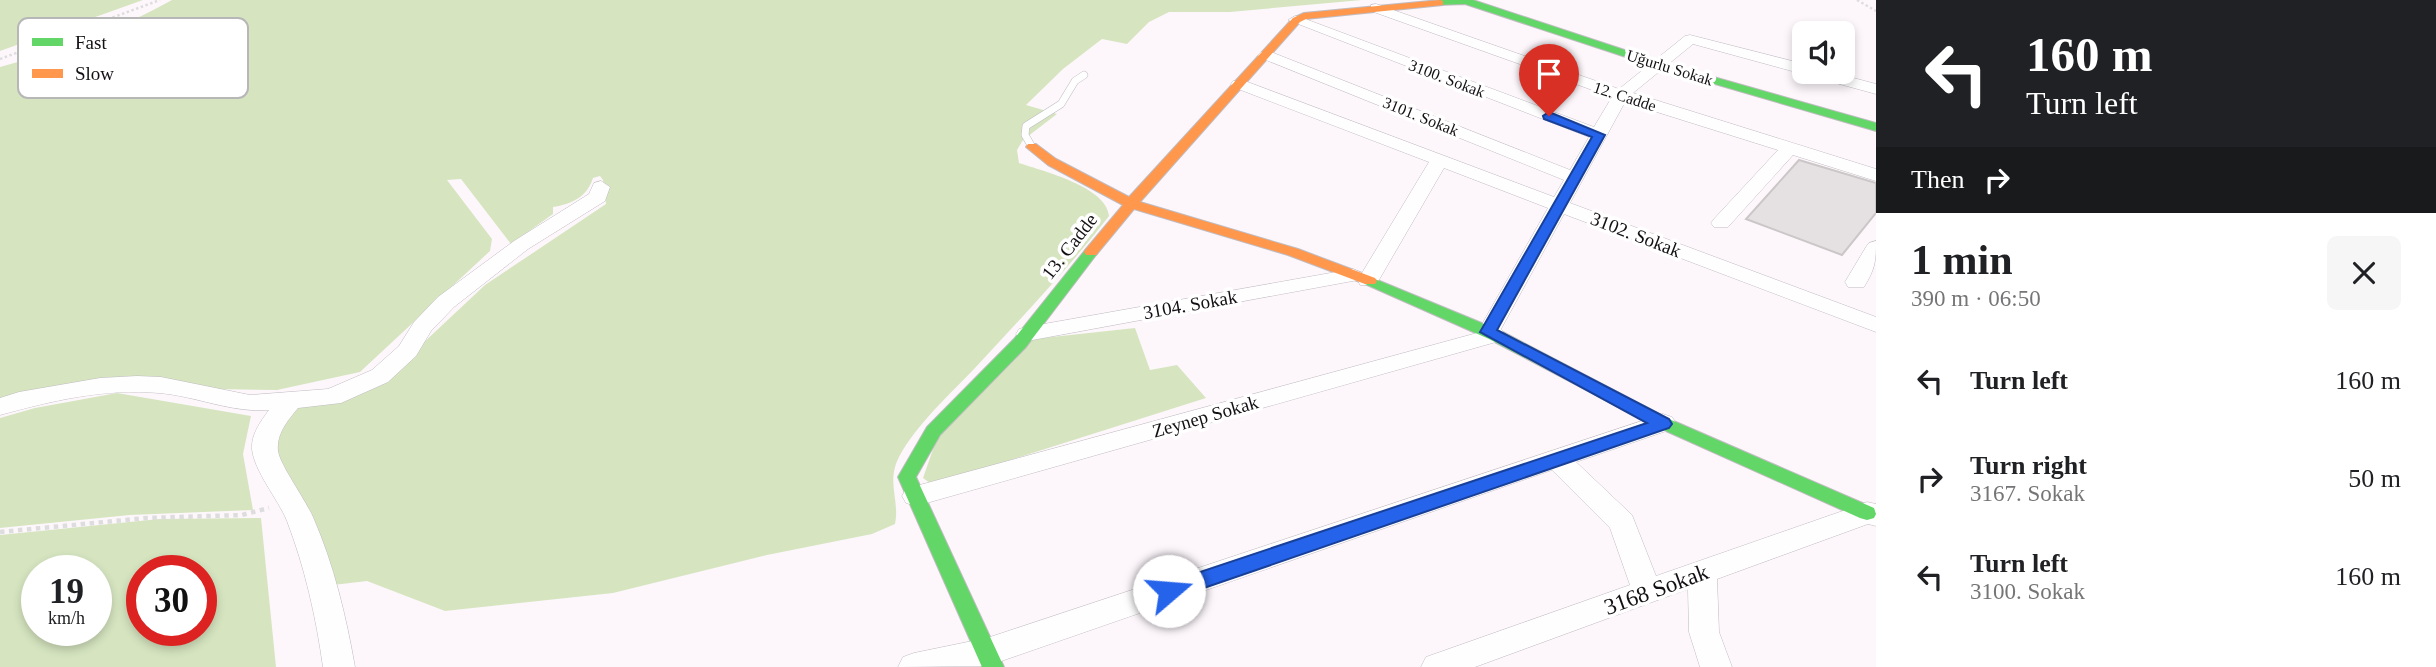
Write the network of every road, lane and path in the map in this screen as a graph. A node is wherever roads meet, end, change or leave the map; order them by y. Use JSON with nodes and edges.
{"nodes":[{"id":1,"x":160,"y":0,"type":"edge"},
{"id":2,"x":1857,"y":0,"type":"edge"},
{"id":3,"x":1466,"y":1,"type":"edge"},
{"id":4,"x":1377,"y":8,"type":"junction"},
{"id":5,"x":1876,"y":11,"type":"edge"},
{"id":6,"x":111,"y":18,"type":"edge"},
{"id":7,"x":1295,"y":20,"type":"junction"},
{"id":8,"x":18,"y":52,"type":"edge"},
{"id":9,"x":1266,"y":55,"type":"junction"},
{"id":10,"x":0,"y":59,"type":"edge"},
{"id":11,"x":1657,"y":64,"type":"junction"},
{"id":12,"x":1792,"y":66,"type":"edge"},
{"id":13,"x":1084,"y":75,"type":"dead end"},
{"id":14,"x":1855,"y":83,"type":"edge"},
{"id":15,"x":1239,"y":85,"type":"junction"},
{"id":16,"x":1876,"y":89,"type":"edge"},
{"id":17,"x":1621,"y":95,"type":"junction"},
{"id":18,"x":1876,"y":127,"type":"edge"},
{"id":19,"x":1599,"y":135,"type":"junction"},
{"id":20,"x":1032,"y":147,"type":"joint"},
{"id":21,"x":1789,"y":148,"type":"junction"},
{"id":22,"x":1439,"y":160,"type":"junction"},
{"id":23,"x":1876,"y":175,"type":"edge"},
{"id":24,"x":1575,"y":178,"type":"junction"},
{"id":25,"x":601,"y":187,"type":"dead end"},
{"id":26,"x":1130,"y":202,"type":"junction"},
{"id":27,"x":1559,"y":205,"type":"junction"},
{"id":28,"x":1721,"y":223,"type":"dead end"},
{"id":29,"x":1876,"y":247,"type":"edge"},
{"id":30,"x":1361,"y":277,"type":"junction"},
{"id":31,"x":1856,"y":282,"type":"dead end"},
{"id":32,"x":1876,"y":325,"type":"edge"},
{"id":33,"x":1027,"y":334,"type":"junction"},
{"id":34,"x":1492,"y":334,"type":"junction"},
{"id":35,"x":289,"y":402,"type":"junction"},
{"id":36,"x":0,"y":407,"type":"edge"},
{"id":37,"x":1663,"y":424,"type":"junction"},
{"id":38,"x":1559,"y":461,"type":"junction"},
{"id":39,"x":916,"y":496,"type":"junction"},
{"id":40,"x":292,"y":499,"type":"junction"},
{"id":41,"x":1872,"y":514,"type":"edge"},
{"id":42,"x":0,"y":532,"type":"edge"},
{"id":43,"x":1702,"y":572,"type":"junction"},
{"id":44,"x":1647,"y":592,"type":"junction"},
{"id":45,"x":990,"y":659,"type":"edge"},
{"id":46,"x":338,"y":667,"type":"edge"},
{"id":47,"x":914,"y":667,"type":"edge"},
{"id":48,"x":1437,"y":667,"type":"edge"},
{"id":49,"x":1716,"y":667,"type":"edge"}],
"edges":[{"from":1,"to":6,"type":"path"},
{"from":2,"to":5,"type":"path"},
{"from":3,"to":4,"type":"street"},
{"from":3,"to":11,"type":"street","name":"Uğurlu Sokak"},
{"from":4,"to":7,"type":"street"},
{"from":4,"to":17,"type":"street","name":"12. Cadde"},
{"from":7,"to":9,"type":"street","name":"13. Cadde"},
{"from":7,"to":19,"type":"street","name":"3100. Sokak"},
{"from":8,"to":10,"type":"path"},
{"from":9,"to":15,"type":"street","name":"13. Cadde"},
{"from":9,"to":24,"type":"street","name":"3101. Sokak"},
{"from":11,"to":12,"type":"street"},
{"from":11,"to":17,"type":"street"},
{"from":11,"to":18,"type":"street","name":"Uğurlu Sokak"},
{"from":13,"to":20,"type":"lane"},
{"from":14,"to":16,"type":"street"},
{"from":15,"to":22,"type":"street","name":"3102. Sokak"},
{"from":15,"to":26,"type":"street","name":"13. Cadde"},
{"from":17,"to":19,"type":"street"},
{"from":17,"to":21,"type":"street","name":"12. Cadde"},
{"from":19,"to":24,"type":"street"},
{"from":20,"to":26,"type":"street"},
{"from":21,"to":23,"type":"street","name":"12. Cadde"},
{"from":21,"to":28,"type":"street"},
{"from":22,"to":27,"type":"street","name":"3102. Sokak"},
{"from":22,"to":30,"type":"street"},
{"from":24,"to":27,"type":"street"},
{"from":25,"to":35,"type":"street"},
{"from":26,"to":30,"type":"street"},
{"from":26,"to":33,"type":"street","name":"13. Cadde"},
{"from":27,"to":32,"type":"street","name":"3102. Sokak"},
{"from":27,"to":34,"type":"street"},
{"from":29,"to":31,"type":"street"},
{"from":30,"to":33,"type":"street","name":"3104. Sokak"},
{"from":30,"to":34,"type":"street"},
{"from":33,"to":39,"type":"street","name":"13. Cadde"},
{"from":34,"to":37,"type":"street"},
{"from":34,"to":39,"type":"street","name":"Zeynep Sokak"},
{"from":35,"to":36,"type":"street"},
{"from":35,"to":40,"type":"street"},
{"from":37,"to":38,"type":"street"},
{"from":37,"to":41,"type":"street"},
{"from":38,"to":44,"type":"street"},
{"from":38,"to":45,"type":"street"},
{"from":39,"to":45,"type":"street","name":"13. Cadde"},
{"from":40,"to":42,"type":"path"},
{"from":40,"to":46,"type":"street"},
{"from":41,"to":43,"type":"street","name":"3168 Sokak"},
{"from":43,"to":44,"type":"street","name":"3168 Sokak"},
{"from":43,"to":49,"type":"street"},
{"from":44,"to":48,"type":"street","name":"3168 Sokak"},
{"from":45,"to":47,"type":"street"}]}
